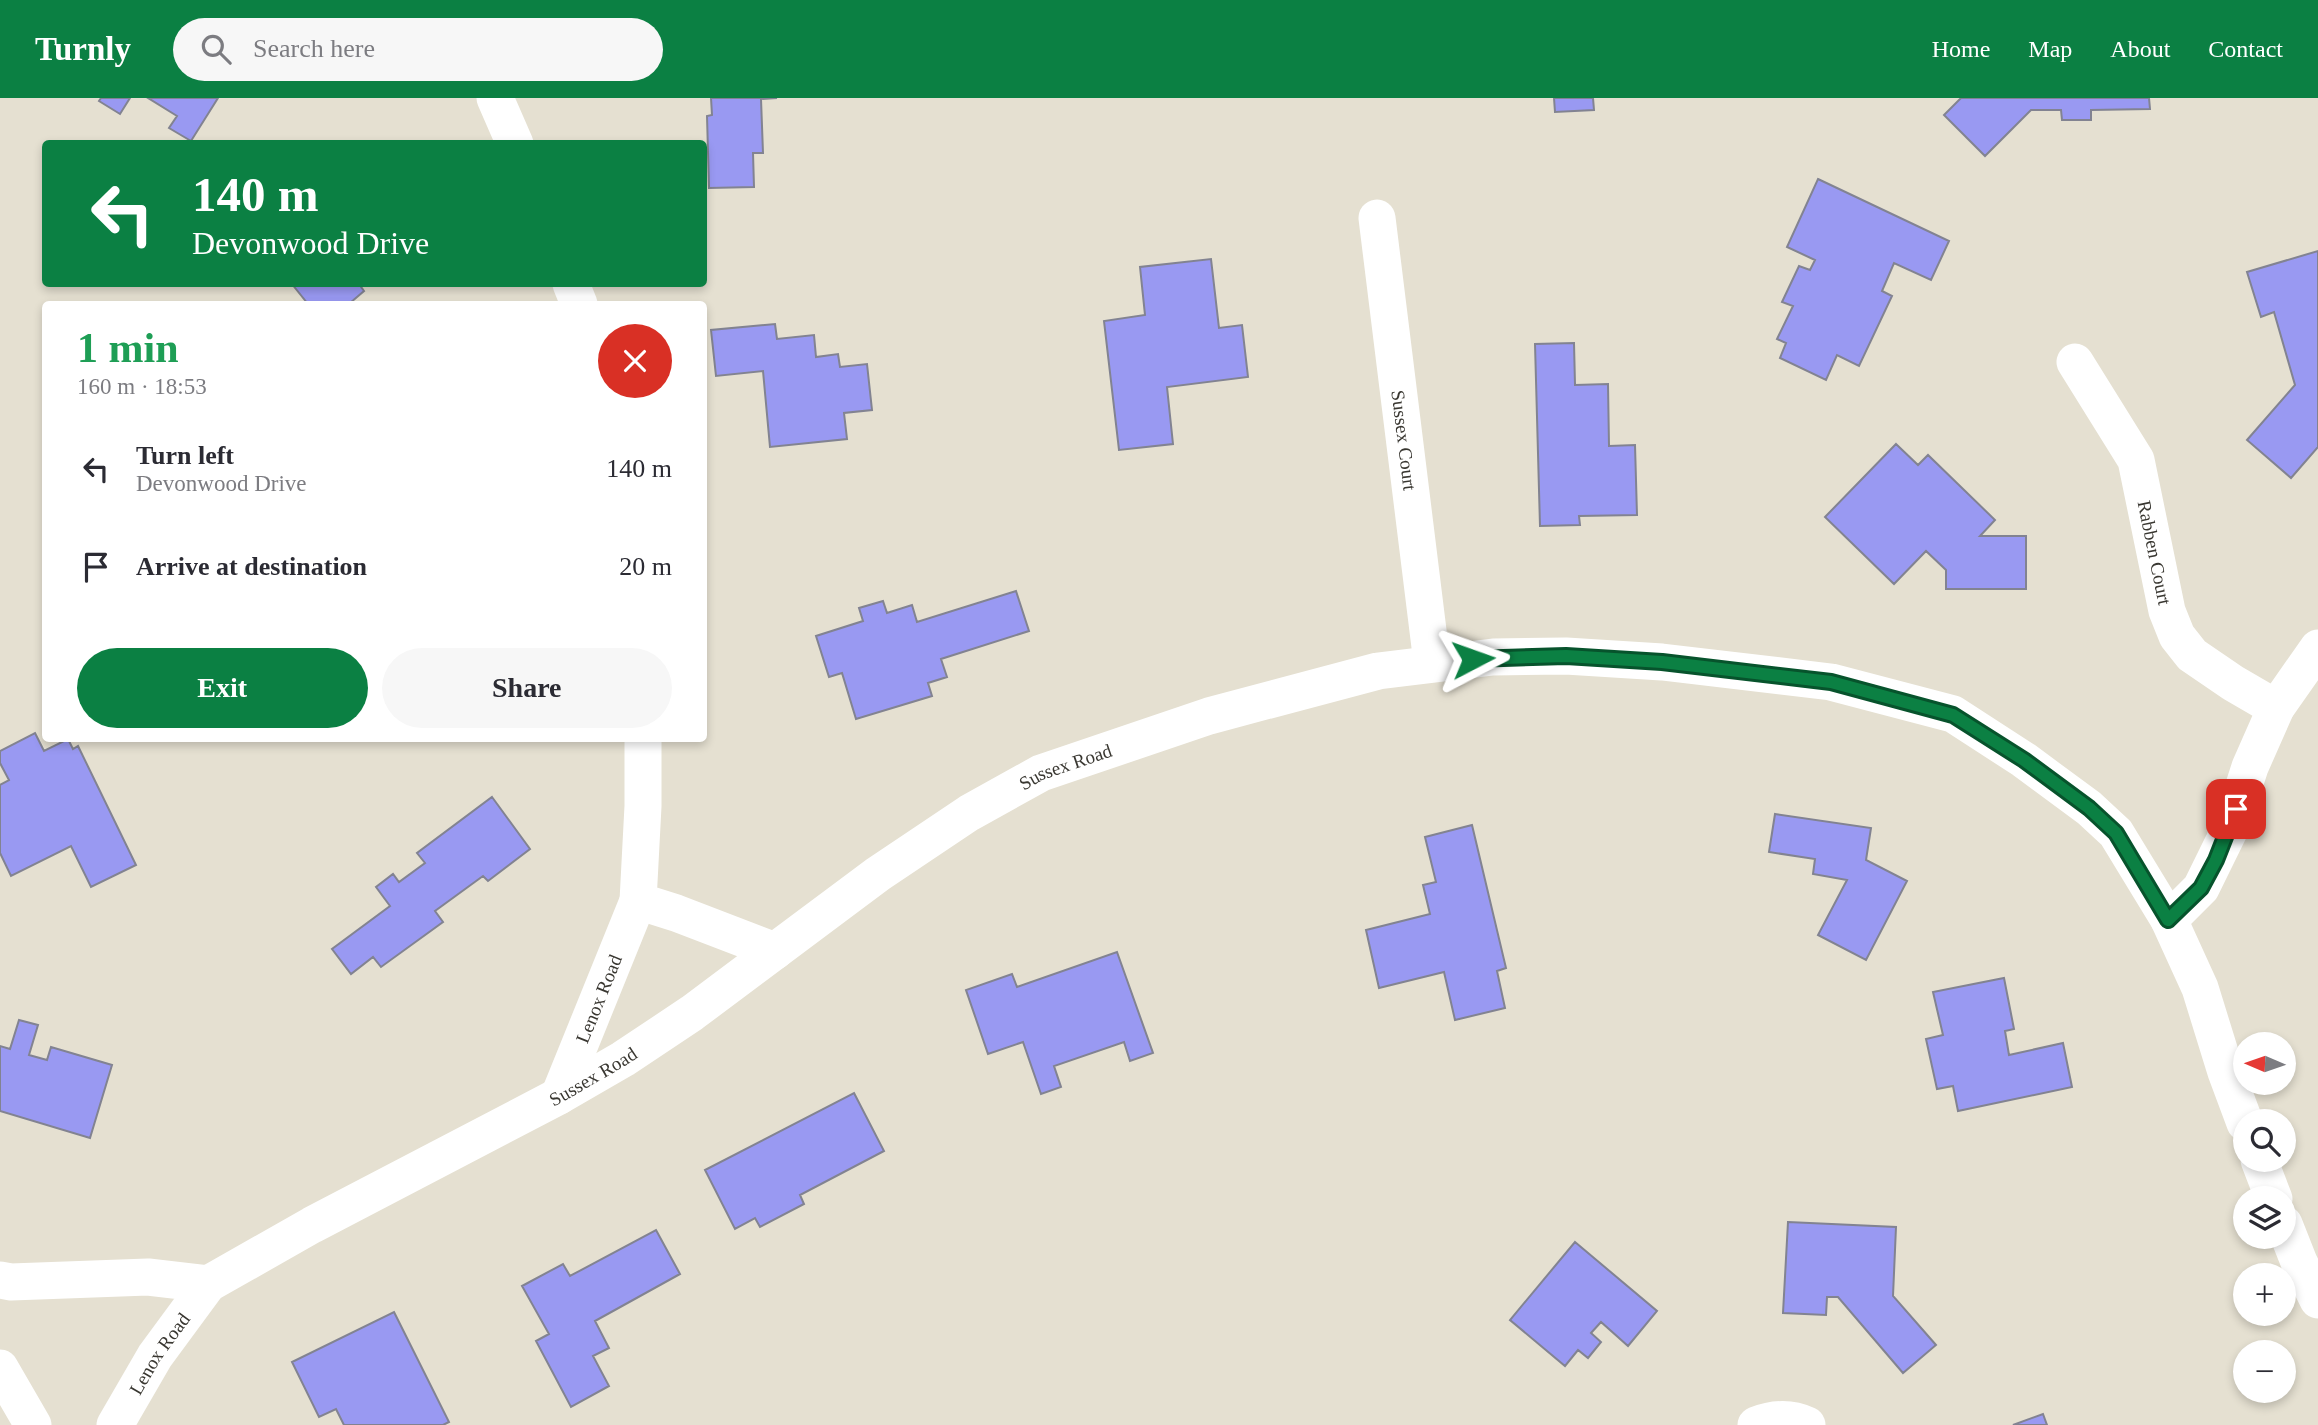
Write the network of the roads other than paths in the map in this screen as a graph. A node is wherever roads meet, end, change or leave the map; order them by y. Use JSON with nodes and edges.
{"nodes":[{"id":1,"x":495,"y":98,"type":"edge"},
{"id":2,"x":513,"y":140,"type":"edge"},
{"id":3,"x":1377,"y":218,"type":"dead end"},
{"id":4,"x":2075,"y":362,"type":"dead end"},
{"id":5,"x":2318,"y":648,"type":"edge"},
{"id":6,"x":1432,"y":663,"type":"junction"},
{"id":7,"x":2276,"y":708,"type":"junction"},
{"id":8,"x":643,"y":742,"type":"edge"},
{"id":9,"x":638,"y":901,"type":"junction"},
{"id":10,"x":2168,"y":920,"type":"junction"},
{"id":11,"x":775,"y":951,"type":"junction"},
{"id":12,"x":559,"y":1096,"type":"junction"},
{"id":13,"x":2240,"y":1109,"type":"edge"},
{"id":14,"x":2295,"y":1249,"type":"edge"},
{"id":15,"x":0,"y":1280,"type":"edge"},
{"id":16,"x":208,"y":1284,"type":"junction"},
{"id":17,"x":2318,"y":1300,"type":"edge"},
{"id":18,"x":0,"y":1368,"type":"edge"},
{"id":19,"x":33,"y":1425,"type":"edge"},
{"id":20,"x":115,"y":1425,"type":"edge"},
{"id":21,"x":1756,"y":1425,"type":"edge"},
{"id":22,"x":1807,"y":1425,"type":"edge"}],
"edges":[{"from":1,"to":2,"type":"street"},
{"from":3,"to":6,"type":"street","name":"Sussex Court"},
{"from":4,"to":7,"type":"street","name":"Rabben Court"},
{"from":5,"to":7,"type":"street"},
{"from":6,"to":10,"type":"street","name":"Sussex Road"},
{"from":6,"to":11,"type":"street","name":"Sussex Road"},
{"from":7,"to":10,"type":"street"},
{"from":8,"to":9,"type":"street","name":"Lenox Road"},
{"from":9,"to":11,"type":"street"},
{"from":9,"to":12,"type":"street","name":"Lenox Road"},
{"from":10,"to":13,"type":"street","name":"Sussex Road"},
{"from":11,"to":12,"type":"street","name":"Sussex Road"},
{"from":12,"to":16,"type":"street","name":"Sussex Road"},
{"from":14,"to":17,"type":"street"},
{"from":15,"to":16,"type":"street"},
{"from":16,"to":20,"type":"street","name":"Lenox Road"},
{"from":18,"to":19,"type":"street"},
{"from":21,"to":22,"type":"street"}]}
